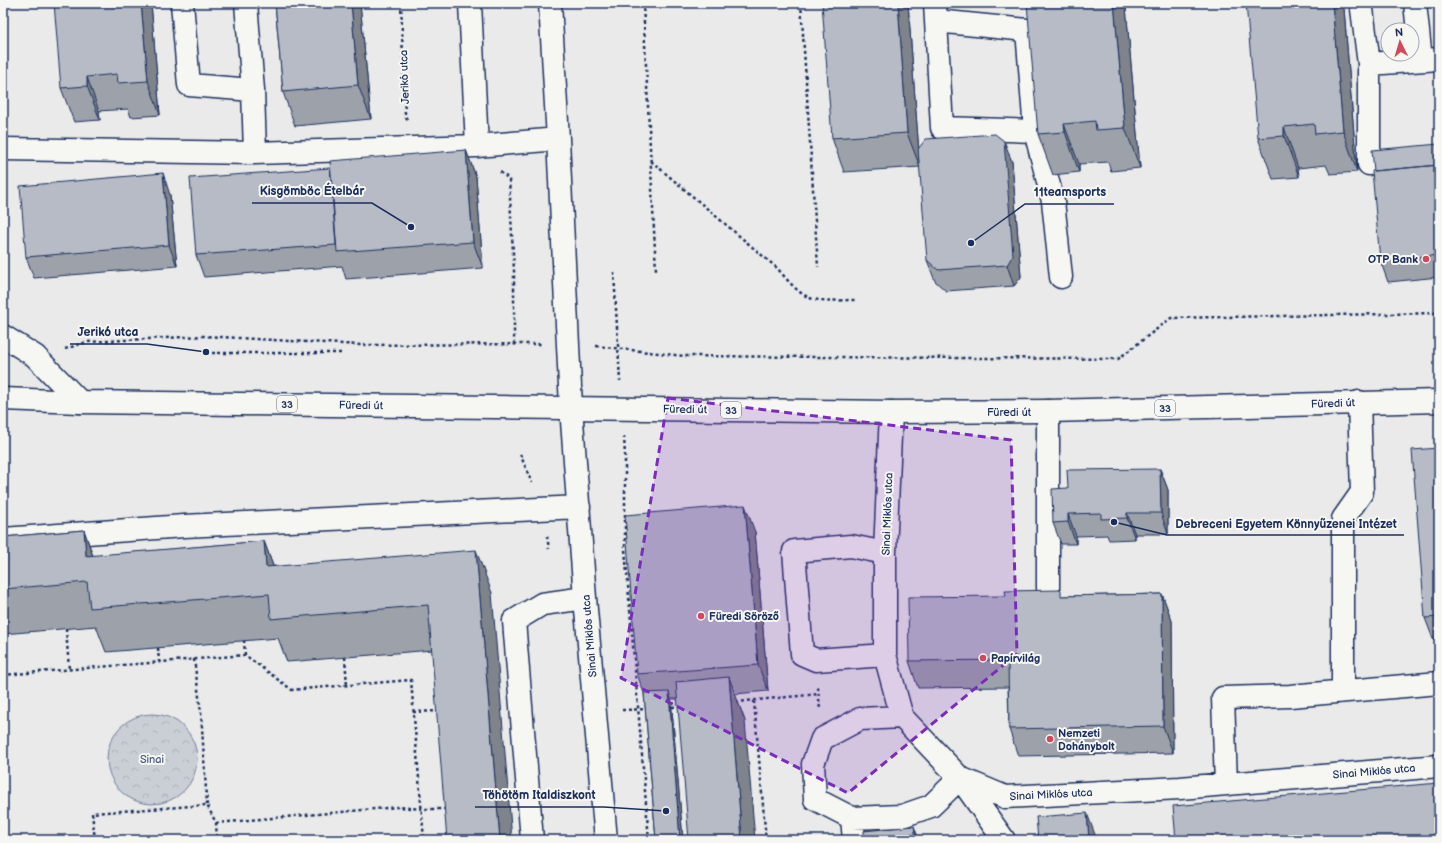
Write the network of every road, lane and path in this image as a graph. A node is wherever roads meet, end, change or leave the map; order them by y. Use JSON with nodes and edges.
{"nodes":[{"id":1,"x":182,"y":3,"type":"edge"},
{"id":2,"x":246,"y":3,"type":"edge"},
{"id":3,"x":401,"y":3,"type":"edge"},
{"id":4,"x":470,"y":3,"type":"edge"},
{"id":5,"x":550,"y":3,"type":"edge"},
{"id":6,"x":643,"y":3,"type":"edge"},
{"id":7,"x":802,"y":3,"type":"edge"},
{"id":8,"x":1415,"y":3,"type":"edge"},
{"id":9,"x":1362,"y":9,"type":"dead end"},
{"id":10,"x":935,"y":12,"type":"edge"},
{"id":11,"x":1430,"y":60,"type":"edge"},
{"id":12,"x":1369,"y":64,"type":"junction"},
{"id":13,"x":253,"y":90,"type":"junction"},
{"id":14,"x":1035,"y":131,"type":"junction"},
{"id":15,"x":558,"y":139,"type":"junction"},
{"id":16,"x":477,"y":146,"type":"junction"},
{"id":17,"x":3,"y":149,"type":"edge"},
{"id":18,"x":417,"y":149,"type":"junction"},
{"id":19,"x":255,"y":153,"type":"junction"},
{"id":20,"x":651,"y":160,"type":"junction"},
{"id":21,"x":1369,"y":164,"type":"dead end"},
{"id":22,"x":499,"y":171,"type":"dead end"},
{"id":23,"x":818,"y":268,"type":"dead end"},
{"id":24,"x":656,"y":270,"type":"dead end"},
{"id":25,"x":614,"y":272,"type":"dead end"},
{"id":26,"x":1061,"y":277,"type":"dead end"},
{"id":27,"x":855,"y":300,"type":"dead end"},
{"id":28,"x":1439,"y":314,"type":"edge"},
{"id":29,"x":3,"y":336,"type":"edge"},
{"id":30,"x":341,"y":353,"type":"dead end"},
{"id":31,"x":206,"y":354,"type":"dead end"},
{"id":32,"x":35,"y":356,"type":"junction"},
{"id":33,"x":3,"y":399,"type":"edge"},
{"id":34,"x":1439,"y":400,"type":"edge"},
{"id":35,"x":80,"y":402,"type":"junction"},
{"id":36,"x":1358,"y":402,"type":"junction"},
{"id":37,"x":571,"y":408,"type":"junction"},
{"id":38,"x":891,"y":412,"type":"junction"},
{"id":39,"x":1048,"y":412,"type":"junction"},
{"id":40,"x":625,"y":456,"type":"dead end"},
{"id":41,"x":579,"y":507,"type":"junction"},
{"id":42,"x":3,"y":539,"type":"edge"},
{"id":43,"x":885,"y":553,"type":"junction"},
{"id":44,"x":1048,"y":588,"type":"dead end"},
{"id":45,"x":585,"y":598,"type":"junction"},
{"id":46,"x":66,"y":629,"type":"dead end"},
{"id":47,"x":244,"y":640,"type":"dead end"},
{"id":48,"x":158,"y":648,"type":"dead end"},
{"id":49,"x":245,"y":655,"type":"junction"},
{"id":50,"x":885,"y":655,"type":"junction"},
{"id":51,"x":345,"y":657,"type":"dead end"},
{"id":52,"x":194,"y":659,"type":"junction"},
{"id":53,"x":816,"y":660,"type":"junction"},
{"id":54,"x":159,"y":662,"type":"junction"},
{"id":55,"x":69,"y":669,"type":"junction"},
{"id":56,"x":3,"y":675,"type":"edge"},
{"id":57,"x":1439,"y":683,"type":"edge"},
{"id":58,"x":347,"y":686,"type":"junction"},
{"id":59,"x":1343,"y":691,"type":"junction"},
{"id":60,"x":819,"y":694,"type":"junction"},
{"id":61,"x":754,"y":701,"type":"junction"},
{"id":62,"x":732,"y":702,"type":"edge"},
{"id":63,"x":687,"y":706,"type":"edge"},
{"id":64,"x":672,"y":707,"type":"edge"},
{"id":65,"x":442,"y":710,"type":"edge"},
{"id":66,"x":413,"y":712,"type":"junction"},
{"id":67,"x":902,"y":717,"type":"junction"},
{"id":68,"x":822,"y":738,"type":"junction"},
{"id":69,"x":1439,"y":766,"type":"edge"},
{"id":70,"x":960,"y":778,"type":"junction"},
{"id":71,"x":1226,"y":784,"type":"junction"},
{"id":72,"x":207,"y":805,"type":"junction"},
{"id":73,"x":421,"y":809,"type":"junction"},
{"id":74,"x":450,"y":809,"type":"edge"},
{"id":75,"x":852,"y":818,"type":"junction"},
{"id":76,"x":216,"y":823,"type":"junction"},
{"id":77,"x":95,"y":840,"type":"edge"},
{"id":78,"x":217,"y":840,"type":"edge"},
{"id":79,"x":424,"y":840,"type":"edge"},
{"id":80,"x":532,"y":840,"type":"edge"},
{"id":81,"x":606,"y":840,"type":"edge"},
{"id":82,"x":649,"y":840,"type":"edge"},
{"id":83,"x":766,"y":840,"type":"edge"},
{"id":84,"x":854,"y":840,"type":"edge"},
{"id":85,"x":1004,"y":840,"type":"edge"}],
"edges":[{"from":1,"to":13,"type":"main road"},
{"from":2,"to":13,"type":"main road"},
{"from":3,"to":18,"type":"path","name":"Jerikó utca"},
{"from":4,"to":16,"type":"main road"},
{"from":5,"to":15,"type":"main road","name":"Sinai Miklós utca"},
{"from":6,"to":20,"type":"path"},
{"from":7,"to":23,"type":"path"},
{"from":8,"to":11,"type":"main road"},
{"from":9,"to":12,"type":"main road"},
{"from":10,"to":14,"type":"main road"},
{"from":10,"to":14,"type":"main road"},
{"from":11,"to":12,"type":"main road"},
{"from":12,"to":21,"type":"main road"},
{"from":13,"to":19,"type":"main road"},
{"from":14,"to":26,"type":"main road"},
{"from":15,"to":16,"type":"main road"},
{"from":15,"to":37,"type":"main road","name":"Sinai Miklós utca"},
{"from":16,"to":18,"type":"main road"},
{"from":17,"to":19,"type":"main road"},
{"from":18,"to":19,"type":"main road"},
{"from":20,"to":24,"type":"path"},
{"from":20,"to":27,"type":"path"},
{"from":22,"to":32,"type":"path"},
{"from":25,"to":28,"type":"path"},
{"from":29,"to":32,"type":"main road"},
{"from":30,"to":31,"type":"path"},
{"from":32,"to":35,"type":"main road"},
{"from":33,"to":35,"type":"main road","name":"Füredi út","number":"33"},
{"from":34,"to":36,"type":"main road","name":"Füredi út","number":"33"},
{"from":35,"to":37,"type":"main road","name":"Füredi út","number":"33"},
{"from":36,"to":39,"type":"main road","name":"Füredi út","number":"33"},
{"from":36,"to":59,"type":"main road"},
{"from":37,"to":38,"type":"main road","name":"Füredi út","number":"33"},
{"from":37,"to":41,"type":"main road","name":"Sinai Miklós utca"},
{"from":38,"to":39,"type":"main road","name":"Füredi út","number":"33"},
{"from":38,"to":43,"type":"main road","name":"Sinai Miklós utca"},
{"from":39,"to":44,"type":"main road"},
{"from":40,"to":82,"type":"path"},
{"from":41,"to":42,"type":"main road"},
{"from":41,"to":45,"type":"main road","name":"Sinai Miklós utca"},
{"from":43,"to":50,"type":"main road","name":"Sinai Miklós utca"},
{"from":43,"to":53,"type":"main road"},
{"from":45,"to":80,"type":"main road"},
{"from":45,"to":81,"type":"main road","name":"Sinai Miklós utca"},
{"from":46,"to":55,"type":"path"},
{"from":47,"to":49,"type":"path"},
{"from":48,"to":54,"type":"path"},
{"from":49,"to":52,"type":"path"},
{"from":49,"to":58,"type":"path"},
{"from":50,"to":53,"type":"main road"},
{"from":50,"to":67,"type":"main road","name":"Sinai Miklós utca"},
{"from":51,"to":58,"type":"path"},
{"from":52,"to":54,"type":"path"},
{"from":52,"to":72,"type":"path"},
{"from":53,"to":60,"type":"path"},
{"from":54,"to":55,"type":"path"},
{"from":55,"to":56,"type":"path"},
{"from":57,"to":59,"type":"main road"},
{"from":58,"to":66,"type":"path"},
{"from":59,"to":71,"type":"main road"},
{"from":60,"to":61,"type":"path"},
{"from":60,"to":68,"type":"path"},
{"from":61,"to":62,"type":"path"},
{"from":61,"to":83,"type":"path"},
{"from":63,"to":64,"type":"path"},
{"from":65,"to":66,"type":"path"},
{"from":66,"to":73,"type":"path"},
{"from":67,"to":68,"type":"main road"},
{"from":67,"to":70,"type":"main road","name":"Sinai Miklós utca"},
{"from":68,"to":75,"type":"main road"},
{"from":69,"to":71,"type":"main road","name":"Sinai Miklós utca"},
{"from":70,"to":71,"type":"main road","name":"Sinai Miklós utca"},
{"from":70,"to":75,"type":"main road"},
{"from":70,"to":85,"type":"main road"},
{"from":72,"to":76,"type":"path"},
{"from":72,"to":77,"type":"path"},
{"from":73,"to":74,"type":"path"},
{"from":73,"to":76,"type":"path"},
{"from":73,"to":79,"type":"path"},
{"from":75,"to":84,"type":"main road"},
{"from":76,"to":78,"type":"path"}]}
